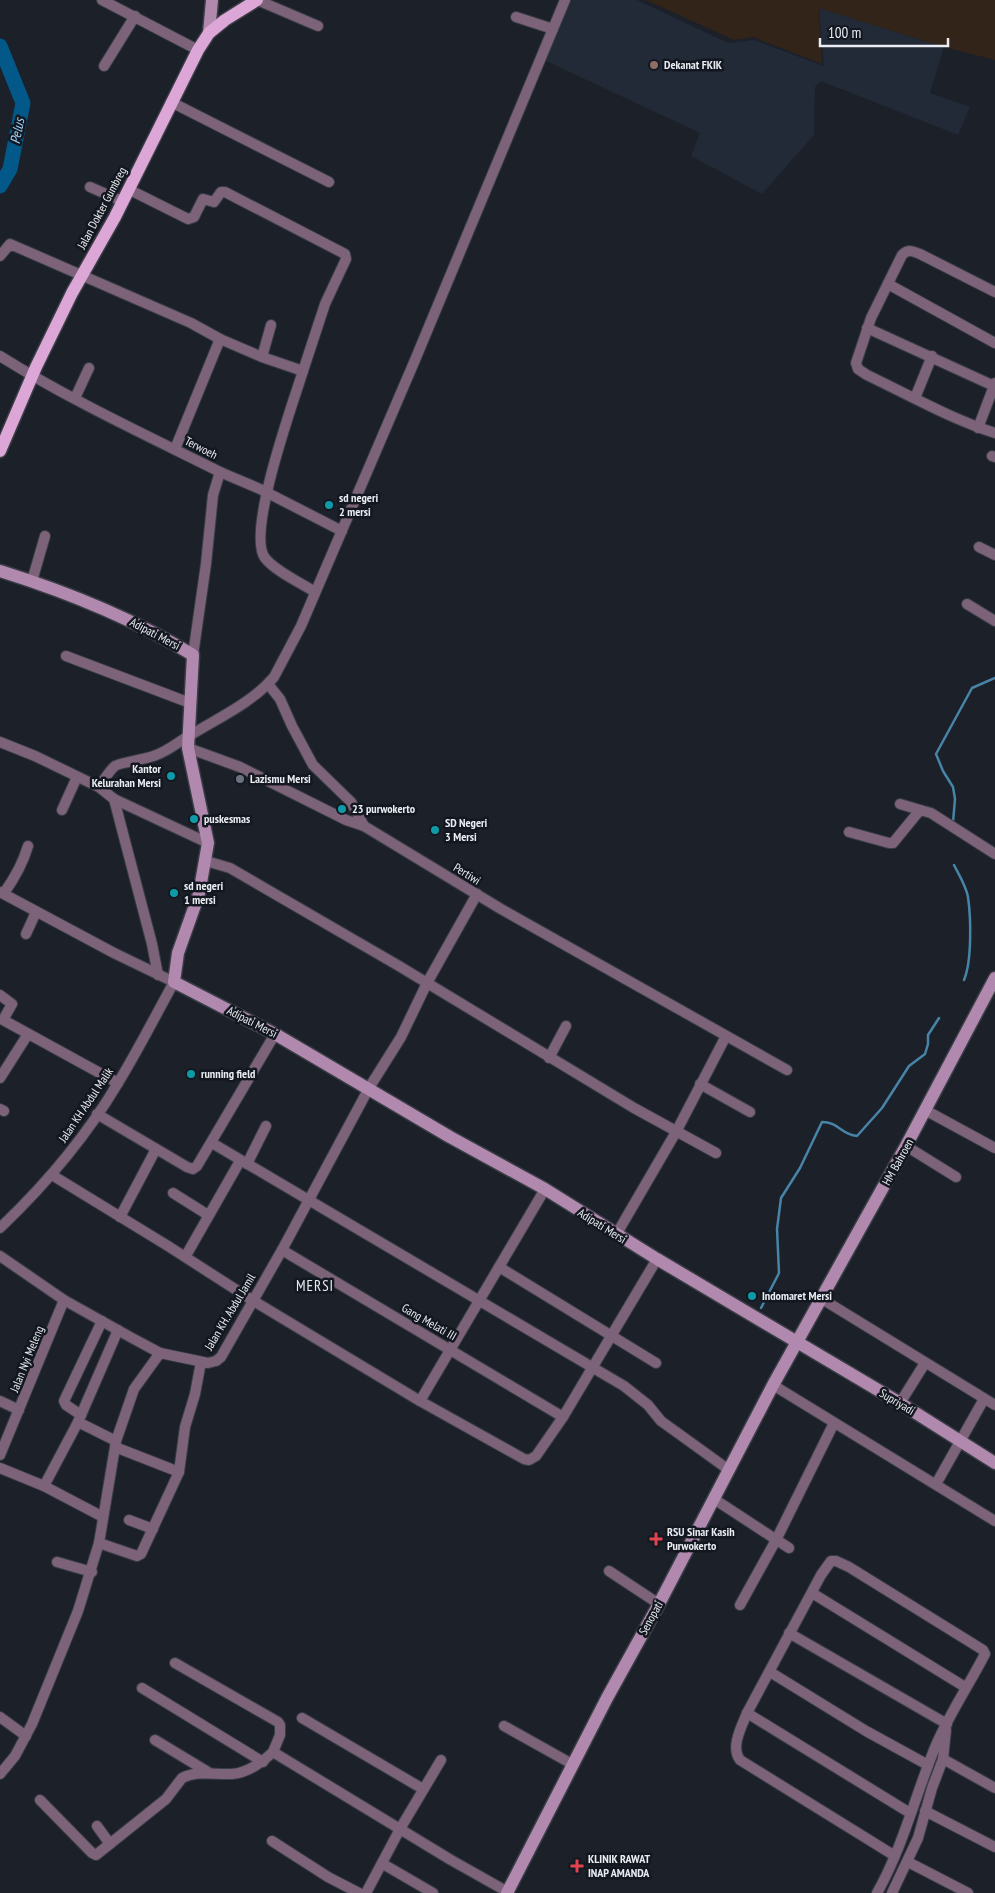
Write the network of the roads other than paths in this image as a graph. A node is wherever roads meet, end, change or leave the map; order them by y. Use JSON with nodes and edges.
{"nodes":[{"id":1,"x":102,"y":0,"type":"edge"},
{"id":2,"x":212,"y":0,"type":"edge"},
{"id":3,"x":257,"y":0,"type":"edge"},
{"id":4,"x":565,"y":0,"type":"edge"},
{"id":5,"x":135,"y":16,"type":"junction"},
{"id":6,"x":516,"y":17,"type":"dead end"},
{"id":7,"x":318,"y":26,"type":"dead end"},
{"id":8,"x":553,"y":30,"type":"junction"},
{"id":9,"x":209,"y":33,"type":"junction"},
{"id":10,"x":198,"y":50,"type":"junction"},
{"id":11,"x":104,"y":66,"type":"dead end"},
{"id":12,"x":171,"y":102,"type":"junction"},
{"id":13,"x":329,"y":182,"type":"dead end"},
{"id":14,"x":90,"y":187,"type":"dead end"},
{"id":15,"x":125,"y":195,"type":"junction"},
{"id":16,"x":0,"y":256,"type":"edge"},
{"id":17,"x":81,"y":275,"type":"junction"},
{"id":18,"x":888,"y":284,"type":"junction"},
{"id":19,"x":995,"y":292,"type":"edge"},
{"id":20,"x":271,"y":325,"type":"dead end"},
{"id":21,"x":867,"y":328,"type":"junction"},
{"id":22,"x":220,"y":339,"type":"junction"},
{"id":23,"x":995,"y":343,"type":"edge"},
{"id":24,"x":0,"y":356,"type":"edge"},
{"id":25,"x":932,"y":356,"type":"junction"},
{"id":26,"x":262,"y":357,"type":"junction"},
{"id":27,"x":89,"y":368,"type":"dead end"},
{"id":28,"x":303,"y":371,"type":"junction"},
{"id":29,"x":32,"y":376,"type":"junction"},
{"id":30,"x":994,"y":384,"type":"edge"},
{"id":31,"x":74,"y":398,"type":"junction"},
{"id":32,"x":916,"y":398,"type":"junction"},
{"id":33,"x":978,"y":428,"type":"junction"},
{"id":34,"x":995,"y":433,"type":"edge"},
{"id":35,"x":175,"y":449,"type":"junction"},
{"id":36,"x":0,"y":451,"type":"edge"},
{"id":37,"x":220,"y":472,"type":"junction"},
{"id":38,"x":263,"y":491,"type":"junction"},
{"id":39,"x":342,"y":531,"type":"junction"},
{"id":40,"x":45,"y":536,"type":"dead end"},
{"id":41,"x":979,"y":547,"type":"dead end"},
{"id":42,"x":995,"y":555,"type":"edge"},
{"id":43,"x":0,"y":571,"type":"edge"},
{"id":44,"x":32,"y":581,"type":"junction"},
{"id":45,"x":315,"y":592,"type":"junction"},
{"id":46,"x":967,"y":604,"type":"dead end"},
{"id":47,"x":995,"y":621,"type":"edge"},
{"id":48,"x":193,"y":655,"type":"junction"},
{"id":49,"x":66,"y":656,"type":"dead end"},
{"id":50,"x":268,"y":684,"type":"junction"},
{"id":51,"x":190,"y":703,"type":"junction"},
{"id":52,"x":0,"y":742,"type":"edge"},
{"id":53,"x":192,"y":745,"type":"junction"},
{"id":54,"x":78,"y":777,"type":"junction"},
{"id":55,"x":99,"y":787,"type":"junction"},
{"id":56,"x":114,"y":799,"type":"junction"},
{"id":57,"x":900,"y":804,"type":"dead end"},
{"id":58,"x":62,"y":810,"type":"dead end"},
{"id":59,"x":920,"y":810,"type":"junction"},
{"id":60,"x":364,"y":826,"type":"junction"},
{"id":61,"x":849,"y":832,"type":"dead end"},
{"id":62,"x":208,"y":843,"type":"junction"},
{"id":63,"x":28,"y":846,"type":"dead end"},
{"id":64,"x":995,"y":854,"type":"edge"},
{"id":65,"x":213,"y":862,"type":"junction"},
{"id":66,"x":2,"y":892,"type":"edge"},
{"id":67,"x":477,"y":894,"type":"junction"},
{"id":68,"x":36,"y":912,"type":"junction"},
{"id":69,"x":26,"y":934,"type":"dead end"},
{"id":70,"x":158,"y":975,"type":"junction"},
{"id":71,"x":995,"y":978,"type":"edge"},
{"id":72,"x":427,"y":983,"type":"junction"},
{"id":73,"x":181,"y":985,"type":"junction"},
{"id":74,"x":0,"y":995,"type":"edge"},
{"id":75,"x":2,"y":1017,"type":"edge"},
{"id":76,"x":566,"y":1026,"type":"dead end"},
{"id":77,"x":28,"y":1034,"type":"junction"},
{"id":78,"x":275,"y":1034,"type":"junction"},
{"id":79,"x":726,"y":1036,"type":"junction"},
{"id":80,"x":549,"y":1058,"type":"junction"},
{"id":81,"x":787,"y":1070,"type":"dead end"},
{"id":82,"x":0,"y":1078,"type":"edge"},
{"id":83,"x":118,"y":1083,"type":"junction"},
{"id":84,"x":700,"y":1084,"type":"junction"},
{"id":85,"x":369,"y":1088,"type":"junction"},
{"id":86,"x":925,"y":1110,"type":"junction"},
{"id":87,"x":750,"y":1112,"type":"dead end"},
{"id":88,"x":102,"y":1117,"type":"junction"},
{"id":89,"x":266,"y":1126,"type":"dead end"},
{"id":90,"x":676,"y":1132,"type":"junction"},
{"id":91,"x":212,"y":1143,"type":"junction"},
{"id":92,"x":906,"y":1146,"type":"junction"},
{"id":93,"x":995,"y":1148,"type":"edge"},
{"id":94,"x":156,"y":1149,"type":"junction"},
{"id":95,"x":716,"y":1153,"type":"dead end"},
{"id":96,"x":243,"y":1162,"type":"junction"},
{"id":97,"x":54,"y":1176,"type":"junction"},
{"id":98,"x":956,"y":1177,"type":"dead end"},
{"id":99,"x":545,"y":1189,"type":"junction"},
{"id":100,"x":173,"y":1193,"type":"dead end"},
{"id":101,"x":308,"y":1200,"type":"junction"},
{"id":102,"x":208,"y":1215,"type":"junction"},
{"id":103,"x":120,"y":1217,"type":"junction"},
{"id":104,"x":0,"y":1228,"type":"edge"},
{"id":105,"x":616,"y":1235,"type":"junction"},
{"id":106,"x":282,"y":1250,"type":"junction"},
{"id":107,"x":188,"y":1252,"type":"dead end"},
{"id":108,"x":0,"y":1256,"type":"edge"},
{"id":109,"x":657,"y":1260,"type":"junction"},
{"id":110,"x":499,"y":1267,"type":"junction"},
{"id":111,"x":822,"y":1299,"type":"junction"},
{"id":112,"x":64,"y":1300,"type":"junction"},
{"id":113,"x":252,"y":1300,"type":"junction"},
{"id":114,"x":479,"y":1301,"type":"junction"},
{"id":115,"x":102,"y":1321,"type":"junction"},
{"id":116,"x":118,"y":1330,"type":"junction"},
{"id":117,"x":613,"y":1336,"type":"junction"},
{"id":118,"x":797,"y":1344,"type":"junction"},
{"id":119,"x":451,"y":1350,"type":"junction"},
{"id":120,"x":160,"y":1353,"type":"junction"},
{"id":121,"x":201,"y":1362,"type":"junction"},
{"id":122,"x":656,"y":1363,"type":"dead end"},
{"id":123,"x":925,"y":1363,"type":"junction"},
{"id":124,"x":593,"y":1368,"type":"junction"},
{"id":125,"x":773,"y":1385,"type":"junction"},
{"id":126,"x":984,"y":1399,"type":"junction"},
{"id":127,"x":0,"y":1401,"type":"edge"},
{"id":128,"x":420,"y":1401,"type":"junction"},
{"id":129,"x":900,"y":1403,"type":"junction"},
{"id":130,"x":995,"y":1405,"type":"edge"},
{"id":131,"x":19,"y":1410,"type":"junction"},
{"id":132,"x":563,"y":1417,"type":"junction"},
{"id":133,"x":80,"y":1418,"type":"junction"},
{"id":134,"x":834,"y":1423,"type":"junction"},
{"id":135,"x":960,"y":1441,"type":"junction"},
{"id":136,"x":115,"y":1444,"type":"junction"},
{"id":137,"x":0,"y":1455,"type":"edge"},
{"id":138,"x":995,"y":1462,"type":"edge"},
{"id":139,"x":0,"y":1468,"type":"edge"},
{"id":140,"x":729,"y":1470,"type":"junction"},
{"id":141,"x":179,"y":1472,"type":"junction"},
{"id":142,"x":936,"y":1484,"type":"junction"},
{"id":143,"x":44,"y":1486,"type":"junction"},
{"id":144,"x":714,"y":1499,"type":"junction"},
{"id":145,"x":102,"y":1517,"type":"junction"},
{"id":146,"x":129,"y":1520,"type":"dead end"},
{"id":147,"x":995,"y":1521,"type":"edge"},
{"id":148,"x":153,"y":1529,"type":"junction"},
{"id":149,"x":776,"y":1540,"type":"junction"},
{"id":150,"x":99,"y":1543,"type":"junction"},
{"id":151,"x":788,"y":1548,"type":"dead end"},
{"id":152,"x":57,"y":1562,"type":"dead end"},
{"id":153,"x":610,"y":1571,"type":"dead end"},
{"id":154,"x":92,"y":1572,"type":"junction"},
{"id":155,"x":812,"y":1593,"type":"junction"},
{"id":156,"x":659,"y":1604,"type":"junction"},
{"id":157,"x":740,"y":1605,"type":"dead end"},
{"id":158,"x":790,"y":1633,"type":"junction"},
{"id":159,"x":175,"y":1663,"type":"dead end"},
{"id":160,"x":770,"y":1672,"type":"junction"},
{"id":161,"x":965,"y":1687,"type":"junction"},
{"id":162,"x":142,"y":1688,"type":"dead end"},
{"id":163,"x":747,"y":1713,"type":"junction"},
{"id":164,"x":0,"y":1717,"type":"edge"},
{"id":165,"x":302,"y":1718,"type":"dead end"},
{"id":166,"x":947,"y":1724,"type":"junction"},
{"id":167,"x":504,"y":1726,"type":"dead end"},
{"id":168,"x":26,"y":1736,"type":"junction"},
{"id":169,"x":155,"y":1740,"type":"dead end"},
{"id":170,"x":272,"y":1752,"type":"junction"},
{"id":171,"x":943,"y":1759,"type":"junction"},
{"id":172,"x":441,"y":1760,"type":"dead end"},
{"id":173,"x":263,"y":1762,"type":"junction"},
{"id":174,"x":572,"y":1764,"type":"junction"},
{"id":175,"x":928,"y":1765,"type":"junction"},
{"id":176,"x":208,"y":1772,"type":"junction"},
{"id":177,"x":0,"y":1774,"type":"edge"},
{"id":178,"x":921,"y":1783,"type":"junction"},
{"id":179,"x":932,"y":1788,"type":"junction"},
{"id":180,"x":995,"y":1788,"type":"edge"},
{"id":181,"x":423,"y":1789,"type":"junction"},
{"id":182,"x":40,"y":1800,"type":"dead end"},
{"id":183,"x":925,"y":1810,"type":"junction"},
{"id":184,"x":910,"y":1813,"type":"junction"},
{"id":185,"x":97,"y":1826,"type":"dead end"},
{"id":186,"x":400,"y":1829,"type":"junction"},
{"id":187,"x":903,"y":1833,"type":"junction"},
{"id":188,"x":918,"y":1838,"type":"junction"},
{"id":189,"x":272,"y":1840,"type":"dead end"},
{"id":190,"x":110,"y":1844,"type":"junction"},
{"id":191,"x":995,"y":1848,"type":"edge"},
{"id":192,"x":895,"y":1856,"type":"junction"},
{"id":193,"x":908,"y":1862,"type":"junction"},
{"id":194,"x":383,"y":1864,"type":"junction"},
{"id":195,"x":879,"y":1889,"type":"edge"},
{"id":196,"x":507,"y":1892,"type":"edge"},
{"id":197,"x":893,"y":1892,"type":"edge"},
{"id":198,"x":359,"y":1893,"type":"edge"},
{"id":199,"x":366,"y":1893,"type":"edge"},
{"id":200,"x":433,"y":1893,"type":"edge"},
{"id":201,"x":968,"y":1893,"type":"edge"}],
"edges":[{"from":1,"to":5,"type":"street"},
{"from":2,"to":9,"type":"street"},
{"from":3,"to":7,"type":"street"},
{"from":3,"to":9,"type":"main road","name":"Jalan Dokter Gumbreg"},
{"from":4,"to":8,"type":"street"},
{"from":5,"to":10,"type":"street"},
{"from":5,"to":11,"type":"street"},
{"from":6,"to":8,"type":"street"},
{"from":8,"to":39,"type":"street"},
{"from":9,"to":10,"type":"main road","name":"Jalan Dokter Gumbreg"},
{"from":10,"to":12,"type":"main road","name":"Jalan Dokter Gumbreg"},
{"from":12,"to":13,"type":"street"},
{"from":12,"to":15,"type":"main road","name":"Jalan Dokter Gumbreg"},
{"from":14,"to":15,"type":"street"},
{"from":15,"to":17,"type":"main road","name":"Jalan Dokter Gumbreg"},
{"from":15,"to":28,"type":"street"},
{"from":16,"to":17,"type":"street"},
{"from":17,"to":22,"type":"street"},
{"from":17,"to":29,"type":"main road","name":"Jalan Dokter Gumbreg"},
{"from":18,"to":19,"type":"street"},
{"from":18,"to":21,"type":"street"},
{"from":18,"to":23,"type":"street"},
{"from":20,"to":26,"type":"street"},
{"from":21,"to":25,"type":"street"},
{"from":21,"to":32,"type":"street"},
{"from":22,"to":26,"type":"street"},
{"from":22,"to":35,"type":"street"},
{"from":24,"to":29,"type":"street","name":"Terwoeh"},
{"from":25,"to":30,"type":"street"},
{"from":25,"to":32,"type":"street"},
{"from":26,"to":28,"type":"street"},
{"from":27,"to":31,"type":"street"},
{"from":28,"to":38,"type":"street"},
{"from":29,"to":31,"type":"street","name":"Terwoeh"},
{"from":29,"to":36,"type":"main road","name":"Jalan Dokter Gumbreg"},
{"from":30,"to":33,"type":"street"},
{"from":31,"to":35,"type":"street","name":"Terwoeh"},
{"from":32,"to":33,"type":"street"},
{"from":33,"to":34,"type":"street"},
{"from":35,"to":37,"type":"street","name":"Terwoeh"},
{"from":37,"to":38,"type":"street"},
{"from":37,"to":48,"type":"street","name":"Terwoeh"},
{"from":38,"to":39,"type":"street"},
{"from":38,"to":45,"type":"street"},
{"from":39,"to":45,"type":"street"},
{"from":40,"to":44,"type":"street"},
{"from":41,"to":42,"type":"street"},
{"from":43,"to":44,"type":"street","name":"Adipati Mersi"},
{"from":44,"to":48,"type":"street","name":"Adipati Mersi"},
{"from":45,"to":50,"type":"street"},
{"from":46,"to":47,"type":"street"},
{"from":48,"to":51,"type":"street","name":"Adipati Mersi"},
{"from":49,"to":51,"type":"street"},
{"from":50,"to":53,"type":"street"},
{"from":50,"to":60,"type":"street"},
{"from":51,"to":53,"type":"street","name":"Adipati Mersi"},
{"from":52,"to":54,"type":"street"},
{"from":53,"to":55,"type":"street"},
{"from":53,"to":60,"type":"street","name":"Pertiwi"},
{"from":53,"to":62,"type":"street","name":"Adipati Mersi"},
{"from":54,"to":55,"type":"street"},
{"from":54,"to":58,"type":"street"},
{"from":55,"to":56,"type":"street"},
{"from":56,"to":62,"type":"street"},
{"from":56,"to":70,"type":"street"},
{"from":57,"to":59,"type":"street"},
{"from":59,"to":61,"type":"street"},
{"from":59,"to":64,"type":"street"},
{"from":60,"to":67,"type":"street","name":"Pertiwi"},
{"from":62,"to":65,"type":"street","name":"Adipati Mersi"},
{"from":63,"to":66,"type":"street"},
{"from":65,"to":72,"type":"street"},
{"from":65,"to":73,"type":"street","name":"Adipati Mersi"},
{"from":66,"to":68,"type":"street"},
{"from":67,"to":72,"type":"street","name":"Jalan KH. Abdul Jamil"},
{"from":67,"to":79,"type":"street","name":"Pertiwi"},
{"from":68,"to":69,"type":"street"},
{"from":68,"to":70,"type":"street"},
{"from":70,"to":73,"type":"street"},
{"from":71,"to":86,"type":"street","name":"HM Bahroen"},
{"from":72,"to":80,"type":"street"},
{"from":72,"to":85,"type":"street","name":"Jalan KH. Abdul Jamil"},
{"from":73,"to":78,"type":"street","name":"Adipati Mersi"},
{"from":73,"to":83,"type":"street","name":"Jalan KH Abdul Malik"},
{"from":74,"to":75,"type":"street"},
{"from":75,"to":77,"type":"street"},
{"from":76,"to":80,"type":"street"},
{"from":77,"to":82,"type":"street"},
{"from":77,"to":83,"type":"street"},
{"from":78,"to":85,"type":"street","name":"Adipati Mersi"},
{"from":78,"to":91,"type":"street"},
{"from":79,"to":81,"type":"street","name":"Pertiwi"},
{"from":79,"to":84,"type":"street"},
{"from":80,"to":90,"type":"street"},
{"from":83,"to":88,"type":"street","name":"Jalan KH Abdul Malik"},
{"from":84,"to":87,"type":"street"},
{"from":84,"to":90,"type":"street"},
{"from":85,"to":99,"type":"street","name":"Adipati Mersi"},
{"from":85,"to":101,"type":"street","name":"Jalan KH. Abdul Jamil"},
{"from":86,"to":92,"type":"street","name":"HM Bahroen"},
{"from":86,"to":93,"type":"street"},
{"from":88,"to":94,"type":"street"},
{"from":88,"to":97,"type":"street","name":"Jalan KH Abdul Malik"},
{"from":89,"to":96,"type":"street"},
{"from":90,"to":95,"type":"street"},
{"from":90,"to":105,"type":"street"},
{"from":91,"to":94,"type":"street"},
{"from":91,"to":96,"type":"street"},
{"from":92,"to":98,"type":"street"},
{"from":92,"to":111,"type":"street","name":"HM Bahroen"},
{"from":94,"to":103,"type":"street"},
{"from":96,"to":101,"type":"street"},
{"from":96,"to":102,"type":"street"},
{"from":97,"to":103,"type":"street"},
{"from":97,"to":104,"type":"street","name":"Jalan KH Abdul Malik"},
{"from":99,"to":105,"type":"street","name":"Adipati Mersi"},
{"from":99,"to":110,"type":"street"},
{"from":100,"to":102,"type":"street"},
{"from":101,"to":106,"type":"street","name":"Jalan KH. Abdul Jamil"},
{"from":101,"to":114,"type":"street"},
{"from":102,"to":107,"type":"street"},
{"from":103,"to":113,"type":"street"},
{"from":105,"to":109,"type":"street","name":"Adipati Mersi"},
{"from":106,"to":113,"type":"street","name":"Jalan KH. Abdul Jamil"},
{"from":106,"to":119,"type":"street","name":"Gang Melati III"},
{"from":108,"to":112,"type":"street","name":"Jalan KH. Abdul Jamil"},
{"from":109,"to":117,"type":"street"},
{"from":109,"to":118,"type":"street","name":"Adipati Mersi"},
{"from":110,"to":114,"type":"street"},
{"from":110,"to":117,"type":"street"},
{"from":111,"to":118,"type":"street","name":"HM Bahroen"},
{"from":111,"to":123,"type":"street"},
{"from":112,"to":115,"type":"street","name":"Jalan KH. Abdul Jamil"},
{"from":112,"to":131,"type":"street","name":"Jalan Nyi Meleng"},
{"from":113,"to":121,"type":"street","name":"Jalan KH. Abdul Jamil"},
{"from":113,"to":128,"type":"street"},
{"from":114,"to":119,"type":"street"},
{"from":114,"to":124,"type":"street"},
{"from":115,"to":116,"type":"street","name":"Jalan KH. Abdul Jamil"},
{"from":115,"to":133,"type":"street"},
{"from":116,"to":120,"type":"street","name":"Jalan KH. Abdul Jamil"},
{"from":116,"to":133,"type":"street"},
{"from":117,"to":122,"type":"street"},
{"from":117,"to":124,"type":"street"},
{"from":118,"to":125,"type":"street","name":"Senopati"},
{"from":118,"to":129,"type":"street","name":"Supriyadi"},
{"from":119,"to":128,"type":"street"},
{"from":119,"to":132,"type":"street","name":"Gang Melati III"},
{"from":120,"to":121,"type":"street","name":"Jalan KH. Abdul Jamil"},
{"from":120,"to":136,"type":"street"},
{"from":121,"to":141,"type":"street"},
{"from":123,"to":126,"type":"street"},
{"from":123,"to":129,"type":"street"},
{"from":124,"to":132,"type":"street"},
{"from":124,"to":140,"type":"street"},
{"from":125,"to":134,"type":"street"},
{"from":125,"to":140,"type":"street","name":"Senopati"},
{"from":126,"to":130,"type":"street"},
{"from":126,"to":135,"type":"street"},
{"from":127,"to":131,"type":"street"},
{"from":128,"to":132,"type":"street"},
{"from":129,"to":135,"type":"street","name":"Supriyadi"},
{"from":131,"to":137,"type":"street","name":"Jalan Nyi Meleng"},
{"from":133,"to":136,"type":"street"},
{"from":133,"to":143,"type":"street"},
{"from":134,"to":142,"type":"street"},
{"from":134,"to":149,"type":"street"},
{"from":135,"to":138,"type":"street","name":"Supriyadi"},
{"from":135,"to":142,"type":"street"},
{"from":136,"to":141,"type":"street"},
{"from":136,"to":145,"type":"street"},
{"from":139,"to":143,"type":"street"},
{"from":140,"to":144,"type":"street","name":"Senopati"},
{"from":141,"to":148,"type":"street"},
{"from":142,"to":147,"type":"street"},
{"from":143,"to":145,"type":"street"},
{"from":144,"to":149,"type":"street"},
{"from":144,"to":156,"type":"street","name":"Senopati"},
{"from":145,"to":150,"type":"street"},
{"from":146,"to":148,"type":"street"},
{"from":148,"to":150,"type":"street"},
{"from":149,"to":151,"type":"street"},
{"from":149,"to":157,"type":"street"},
{"from":150,"to":154,"type":"street"},
{"from":152,"to":154,"type":"street"},
{"from":153,"to":156,"type":"street"},
{"from":154,"to":168,"type":"street"},
{"from":155,"to":158,"type":"street"},
{"from":155,"to":161,"type":"street"},
{"from":155,"to":161,"type":"street"},
{"from":156,"to":174,"type":"street","name":"Senopati"},
{"from":158,"to":160,"type":"street"},
{"from":158,"to":166,"type":"street"},
{"from":159,"to":170,"type":"street"},
{"from":160,"to":163,"type":"street"},
{"from":160,"to":175,"type":"street"},
{"from":161,"to":166,"type":"street"},
{"from":162,"to":173,"type":"street"},
{"from":163,"to":184,"type":"street"},
{"from":163,"to":192,"type":"street"},
{"from":164,"to":168,"type":"street"},
{"from":165,"to":181,"type":"street"},
{"from":166,"to":171,"type":"street"},
{"from":166,"to":175,"type":"street"},
{"from":167,"to":174,"type":"street"},
{"from":168,"to":177,"type":"street"},
{"from":169,"to":176,"type":"street"},
{"from":170,"to":173,"type":"street"},
{"from":170,"to":186,"type":"street"},
{"from":171,"to":179,"type":"street"},
{"from":171,"to":180,"type":"street"},
{"from":172,"to":181,"type":"street"},
{"from":173,"to":176,"type":"street"},
{"from":174,"to":196,"type":"street","name":"Senopati"},
{"from":175,"to":178,"type":"street"},
{"from":176,"to":190,"type":"street"},
{"from":178,"to":179,"type":"street"},
{"from":178,"to":184,"type":"street"},
{"from":179,"to":183,"type":"street"},
{"from":181,"to":186,"type":"street"},
{"from":182,"to":190,"type":"street"},
{"from":183,"to":188,"type":"street"},
{"from":183,"to":191,"type":"street"},
{"from":184,"to":187,"type":"street"},
{"from":185,"to":190,"type":"street"},
{"from":186,"to":194,"type":"street"},
{"from":186,"to":196,"type":"street"},
{"from":187,"to":188,"type":"street"},
{"from":187,"to":192,"type":"street"},
{"from":188,"to":193,"type":"street"},
{"from":189,"to":198,"type":"street"},
{"from":192,"to":195,"type":"street"},
{"from":193,"to":197,"type":"street"},
{"from":193,"to":201,"type":"street"},
{"from":194,"to":199,"type":"street"},
{"from":194,"to":200,"type":"street"},
{"from":195,"to":197,"type":"street"}]}
